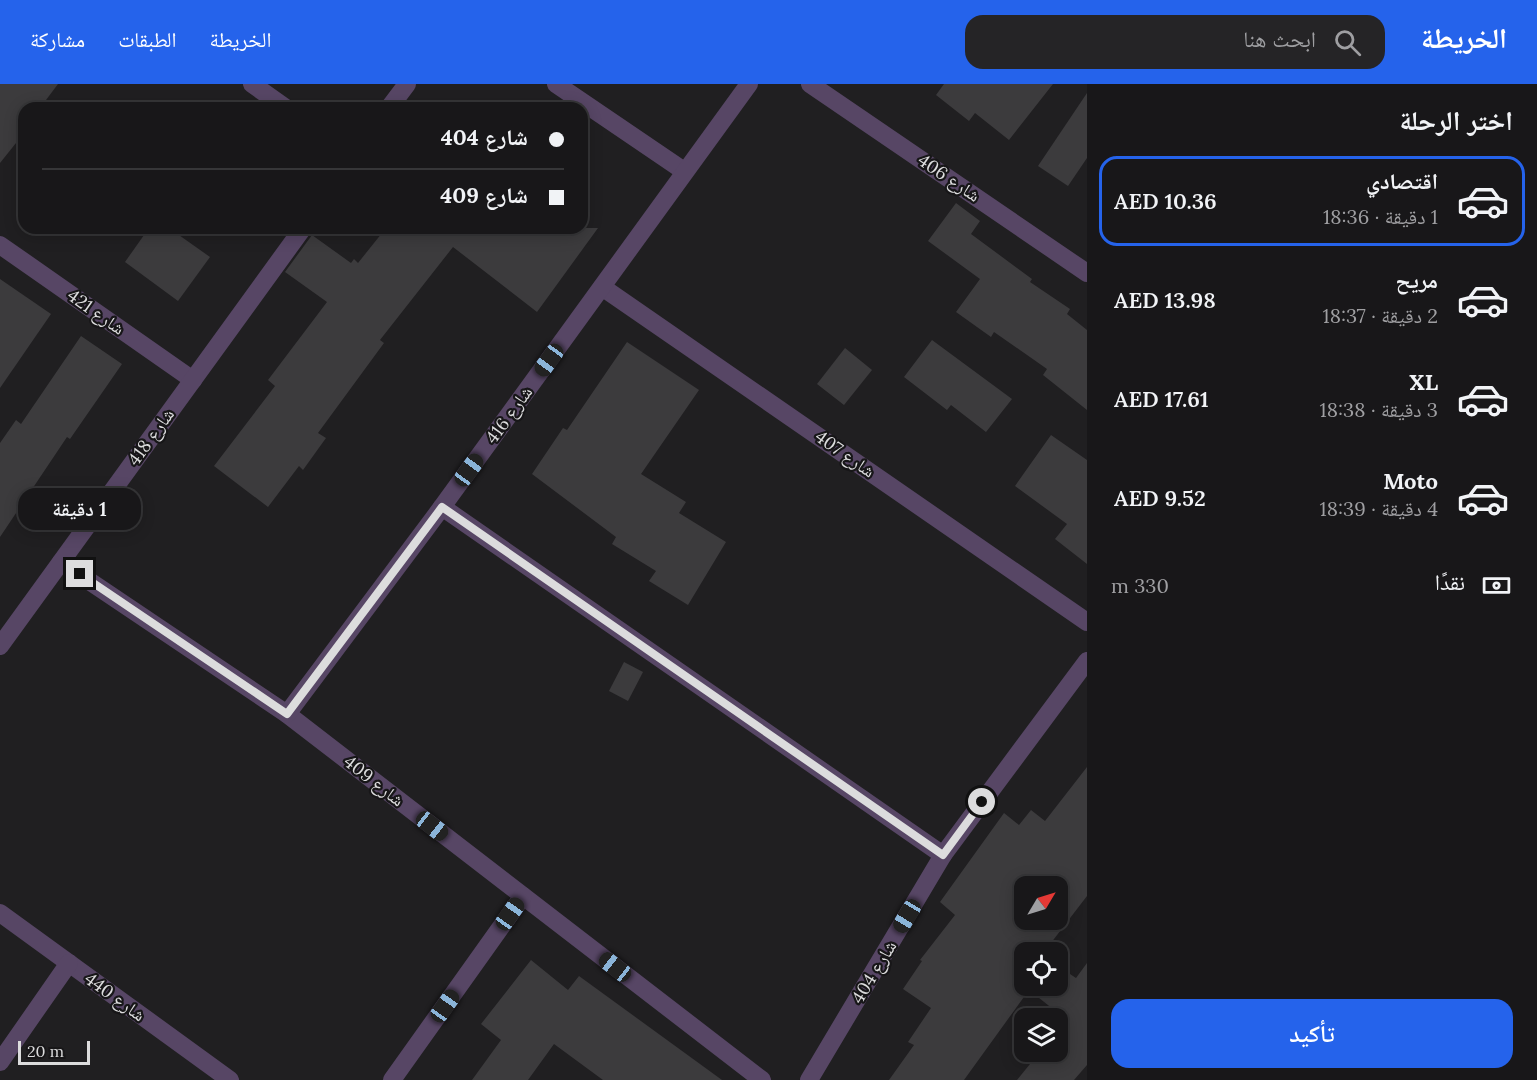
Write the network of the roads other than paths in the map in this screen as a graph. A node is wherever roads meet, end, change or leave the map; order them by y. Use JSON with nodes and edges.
{"nodes":[{"id":1,"x":252,"y":84,"type":"edge"},
{"id":2,"x":406,"y":84,"type":"edge"},
{"id":3,"x":556,"y":84,"type":"edge"},
{"id":4,"x":748,"y":84,"type":"edge"},
{"id":5,"x":810,"y":84,"type":"edge"},
{"id":6,"x":278,"y":102,"type":"edge"},
{"id":7,"x":393,"y":102,"type":"edge"},
{"id":8,"x":582,"y":102,"type":"edge"},
{"id":9,"x":588,"y":106,"type":"edge"},
{"id":10,"x":684,"y":171,"type":"junction"},
{"id":11,"x":299,"y":234,"type":"edge"},
{"id":12,"x":0,"y":244,"type":"edge"},
{"id":13,"x":1087,"y":273,"type":"edge"},
{"id":14,"x":602,"y":286,"type":"junction"},
{"id":15,"x":193,"y":380,"type":"junction"},
{"id":16,"x":442,"y":507,"type":"junction"},
{"id":17,"x":61,"y":562,"type":"junction"},
{"id":18,"x":1087,"y":622,"type":"edge"},
{"id":19,"x":0,"y":646,"type":"edge"},
{"id":20,"x":1087,"y":661,"type":"edge"},
{"id":21,"x":287,"y":714,"type":"junction"},
{"id":22,"x":943,"y":855,"type":"junction"},
{"id":23,"x":523,"y":896,"type":"junction"},
{"id":24,"x":0,"y":913,"type":"edge"},
{"id":25,"x":69,"y":963,"type":"junction"},
{"id":26,"x":0,"y":1062,"type":"edge"},
{"id":27,"x":230,"y":1080,"type":"edge"},
{"id":28,"x":392,"y":1080,"type":"edge"},
{"id":29,"x":762,"y":1080,"type":"edge"},
{"id":30,"x":809,"y":1080,"type":"edge"}],
"edges":[{"from":1,"to":6,"type":"street"},
{"from":2,"to":7,"type":"street"},
{"from":3,"to":8,"type":"street"},
{"from":4,"to":10,"type":"street","name":"شارع 416"},
{"from":5,"to":13,"type":"street","name":"شارع 406"},
{"from":9,"to":10,"type":"street"},
{"from":10,"to":14,"type":"street","name":"شارع 416"},
{"from":11,"to":15,"type":"street","name":"شارع 418"},
{"from":12,"to":15,"type":"street","name":"شارع 421"},
{"from":14,"to":16,"type":"street","name":"شارع 416"},
{"from":14,"to":18,"type":"street","name":"شارع 407"},
{"from":15,"to":17,"type":"street","name":"شارع 418"},
{"from":16,"to":21,"type":"street","name":"شارع 416"},
{"from":16,"to":22,"type":"street"},
{"from":17,"to":19,"type":"street","name":"شارع 418"},
{"from":17,"to":21,"type":"street","name":"شارع 409"},
{"from":20,"to":22,"type":"street","name":"شارع 404"},
{"from":21,"to":23,"type":"street","name":"شارع 409"},
{"from":22,"to":30,"type":"street","name":"شارع 404"},
{"from":23,"to":28,"type":"street"},
{"from":23,"to":29,"type":"street","name":"شارع 409"},
{"from":24,"to":25,"type":"street","name":"شارع 440"},
{"from":25,"to":26,"type":"street"},
{"from":25,"to":27,"type":"street","name":"شارع 440"}]}
